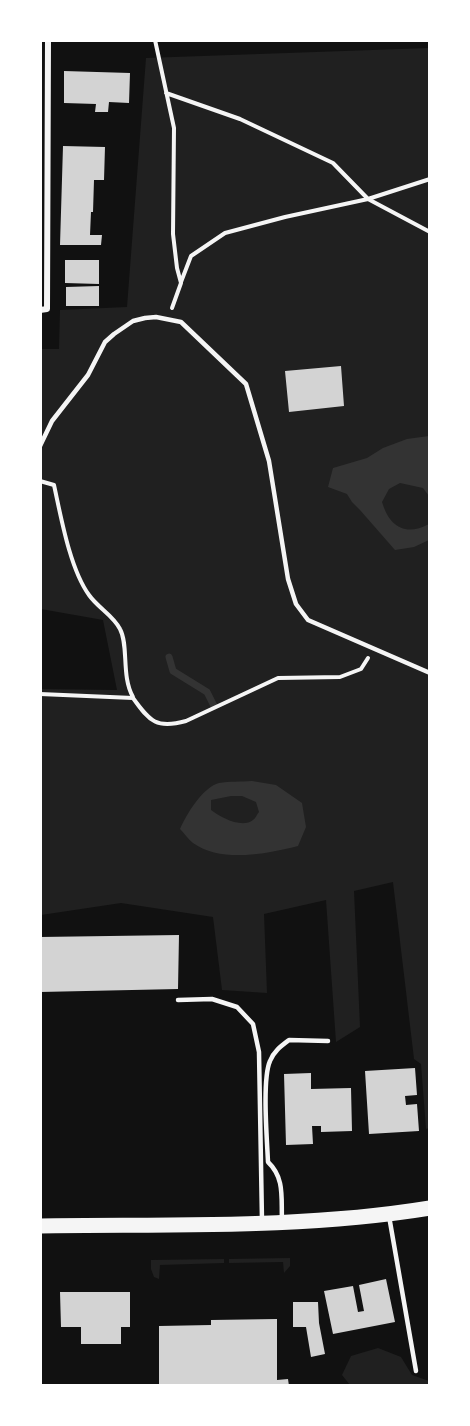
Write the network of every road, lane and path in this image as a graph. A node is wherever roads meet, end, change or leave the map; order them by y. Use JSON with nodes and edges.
{"nodes":[{"id":1,"x":48,"y":40,"type":"edge"},
{"id":2,"x":154,"y":40,"type":"edge"},
{"id":3,"x":166,"y":93,"type":"junction"},
{"id":4,"x":429,"y":179,"type":"edge"},
{"id":5,"x":368,"y":199,"type":"junction"},
{"id":6,"x":429,"y":232,"type":"edge"},
{"id":7,"x":181,"y":283,"type":"junction"},
{"id":8,"x":40,"y":310,"type":"edge"},
{"id":9,"x":169,"y":319,"type":"junction"},
{"id":10,"x":40,"y":446,"type":"edge"},
{"id":11,"x":40,"y":481,"type":"edge"},
{"id":12,"x":374,"y":647,"type":"junction"},
{"id":13,"x":429,"y":673,"type":"edge"},
{"id":14,"x":40,"y":694,"type":"edge"},
{"id":15,"x":133,"y":698,"type":"junction"},
{"id":16,"x":178,"y":1000,"type":"dead end"},
{"id":17,"x":328,"y":1041,"type":"dead end"},
{"id":18,"x":429,"y":1208,"type":"edge"},
{"id":19,"x":388,"y":1214,"type":"junction"},
{"id":20,"x":282,"y":1222,"type":"junction"},
{"id":21,"x":262,"y":1223,"type":"junction"},
{"id":22,"x":40,"y":1226,"type":"edge"},
{"id":23,"x":416,"y":1371,"type":"dead end"}],
"edges":[{"from":1,"to":8,"type":"street"},
{"from":2,"to":3,"type":"path"},
{"from":3,"to":5,"type":"path"},
{"from":3,"to":7,"type":"path"},
{"from":4,"to":5,"type":"path"},
{"from":5,"to":6,"type":"path"},
{"from":5,"to":7,"type":"path"},
{"from":7,"to":9,"type":"path"},
{"from":9,"to":10,"type":"lane"},
{"from":9,"to":12,"type":"lane"},
{"from":11,"to":15,"type":"path"},
{"from":12,"to":13,"type":"lane"},
{"from":12,"to":15,"type":"path"},
{"from":14,"to":15,"type":"path"},
{"from":16,"to":21,"type":"lane"},
{"from":17,"to":20,"type":"lane"},
{"from":18,"to":19,"type":"main road"},
{"from":19,"to":20,"type":"main road"},
{"from":19,"to":23,"type":"lane"},
{"from":20,"to":21,"type":"main road"},
{"from":21,"to":22,"type":"main road"}]}
